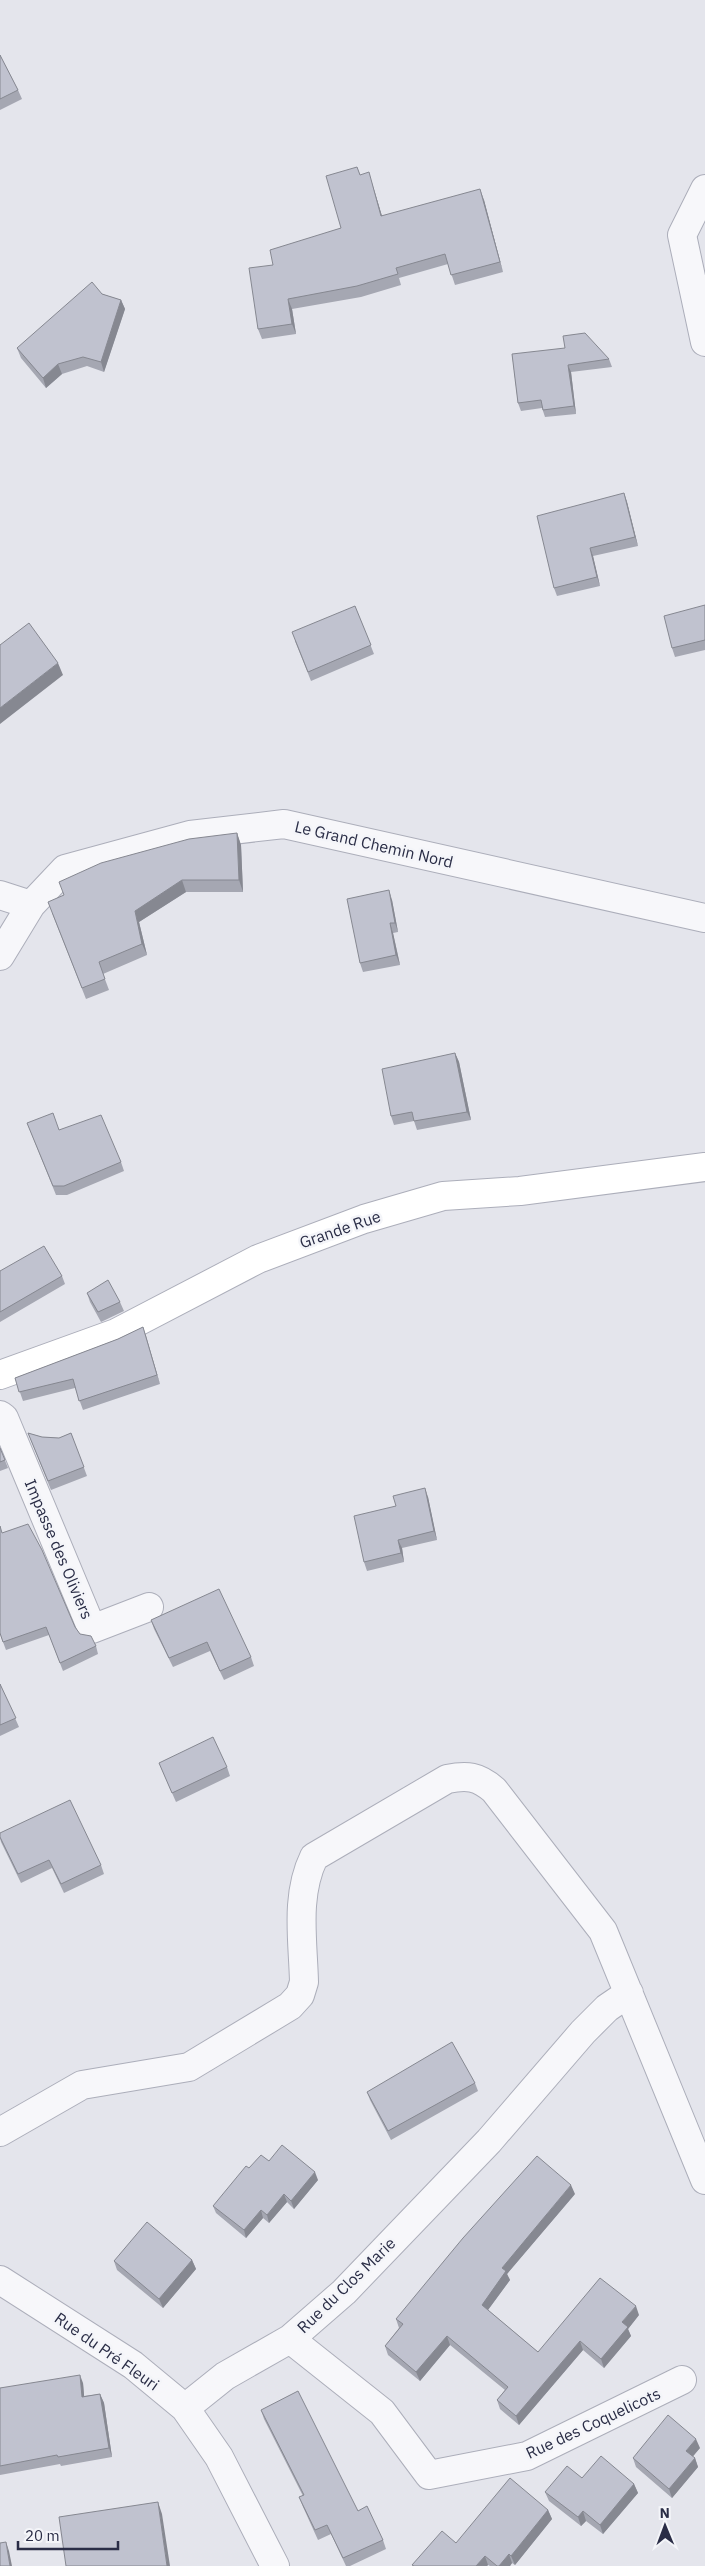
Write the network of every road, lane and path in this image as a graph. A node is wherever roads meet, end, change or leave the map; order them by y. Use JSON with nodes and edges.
{"nodes":[{"id":1,"x":705,"y":189,"type":"edge"},
{"id":2,"x":705,"y":342,"type":"edge"},
{"id":3,"x":0,"y":895,"type":"edge"},
{"id":4,"x":30,"y":905,"type":"junction"},
{"id":5,"x":705,"y":918,"type":"edge"},
{"id":6,"x":0,"y":956,"type":"edge"},
{"id":7,"x":705,"y":1167,"type":"edge"},
{"id":8,"x":0,"y":1375,"type":"edge"},
{"id":9,"x":0,"y":1415,"type":"edge"},
{"id":10,"x":148,"y":1607,"type":"dead end"},
{"id":11,"x":629,"y":1994,"type":"junction"},
{"id":12,"x":0,"y":2132,"type":"edge"},
{"id":13,"x":705,"y":2180,"type":"edge"},
{"id":14,"x":0,"y":2280,"type":"edge"},
{"id":15,"x":290,"y":2339,"type":"junction"},
{"id":16,"x":682,"y":2380,"type":"dead end"},
{"id":17,"x":185,"y":2408,"type":"junction"},
{"id":18,"x":275,"y":2566,"type":"edge"}],
"edges":[{"from":1,"to":2,"type":"street"},
{"from":3,"to":4,"type":"street"},
{"from":4,"to":5,"type":"street","name":"Le Grand Chemin Nord"},
{"from":4,"to":6,"type":"street","name":"Le Grand Chemin Nord"},
{"from":7,"to":8,"type":"street","name":"Grande Rue"},
{"from":9,"to":10,"type":"street","name":"Impasse des Oliviers"},
{"from":11,"to":12,"type":"street"},
{"from":11,"to":13,"type":"street"},
{"from":11,"to":15,"type":"street","name":"Rue du Clos Marie"},
{"from":14,"to":17,"type":"street","name":"Rue du Pré Fleuri"},
{"from":15,"to":16,"type":"street","name":"Rue des Coquelicots"},
{"from":15,"to":17,"type":"street","name":"Rue du Clos Marie"},
{"from":17,"to":18,"type":"street","name":"Rue du Pré Fleuri"}]}
